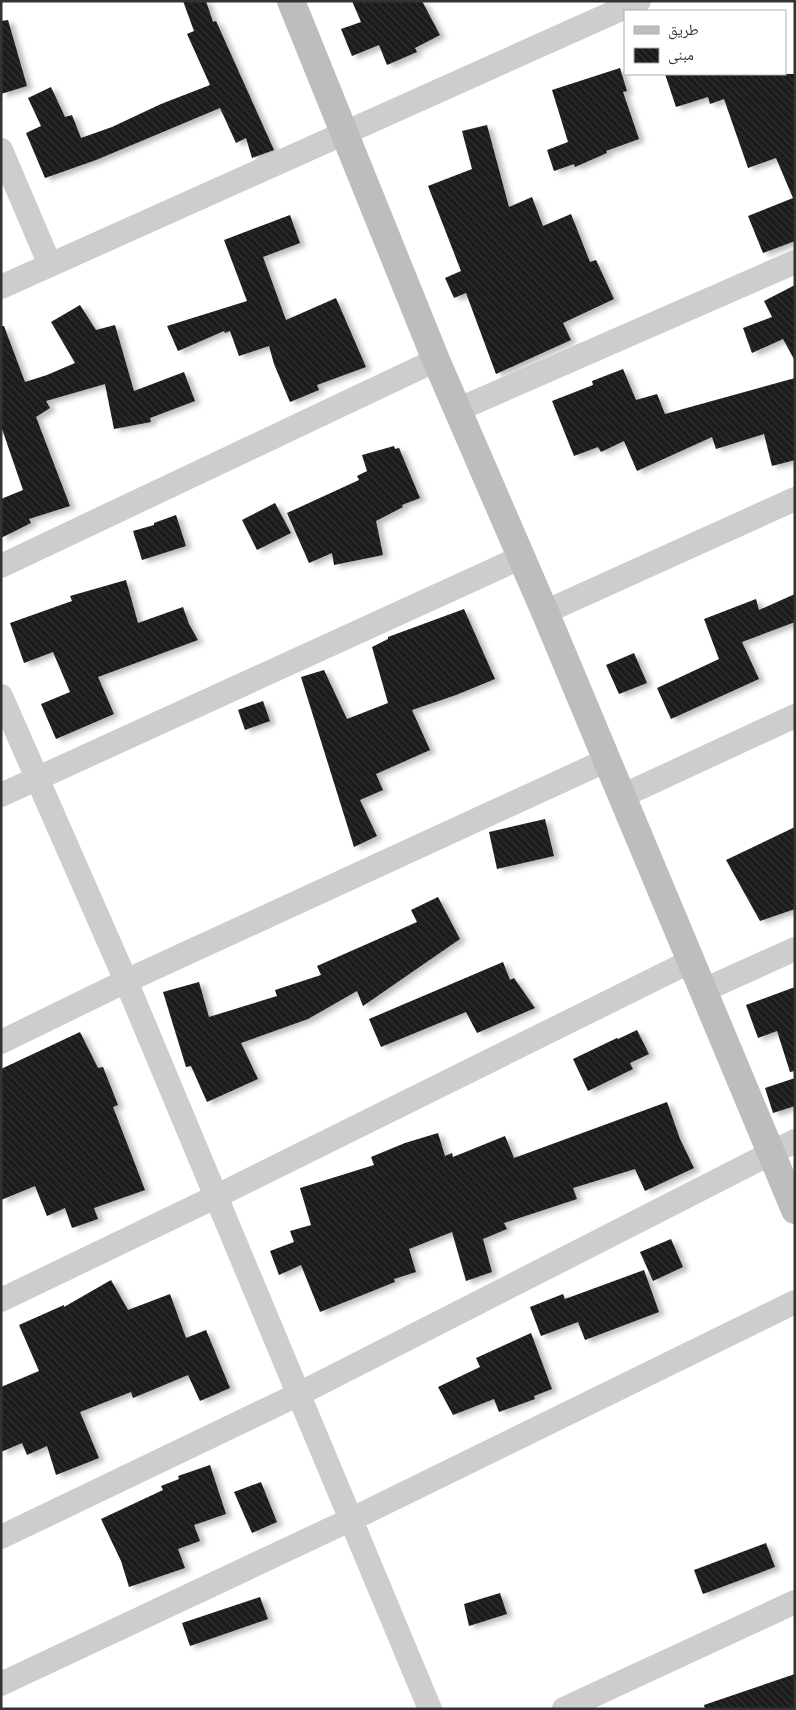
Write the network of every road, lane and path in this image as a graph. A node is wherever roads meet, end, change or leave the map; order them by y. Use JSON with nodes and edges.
{"nodes":[{"id":1,"x":291,"y":1,"type":"edge"},
{"id":2,"x":639,"y":1,"type":"edge"},
{"id":3,"x":344,"y":134,"type":"junction"},
{"id":4,"x":1,"y":150,"type":"edge"},
{"id":5,"x":795,"y":262,"type":"edge"},
{"id":6,"x":50,"y":265,"type":"junction"},
{"id":7,"x":1,"y":287,"type":"edge"},
{"id":8,"x":436,"y":360,"type":"junction"},
{"id":9,"x":458,"y":410,"type":"junction"},
{"id":10,"x":795,"y":498,"type":"edge"},
{"id":11,"x":522,"y":557,"type":"junction"},
{"id":12,"x":1,"y":566,"type":"edge"},
{"id":13,"x":546,"y":612,"type":"junction"},
{"id":14,"x":1,"y":696,"type":"edge"},
{"id":15,"x":795,"y":716,"type":"edge"},
{"id":16,"x":607,"y":760,"type":"junction"},
{"id":17,"x":36,"y":778,"type":"junction"},
{"id":18,"x":1,"y":795,"type":"edge"},
{"id":19,"x":622,"y":796,"type":"junction"},
{"id":20,"x":795,"y":949,"type":"edge"},
{"id":21,"x":691,"y":961,"type":"junction"},
{"id":22,"x":126,"y":981,"type":"junction"},
{"id":23,"x":704,"y":990,"type":"junction"},
{"id":24,"x":1,"y":1042,"type":"edge"},
{"id":25,"x":783,"y":1147,"type":"edge"},
{"id":26,"x":215,"y":1197,"type":"junction"},
{"id":27,"x":795,"y":1210,"type":"edge"},
{"id":28,"x":1,"y":1300,"type":"edge"},
{"id":29,"x":795,"y":1302,"type":"edge"},
{"id":30,"x":299,"y":1394,"type":"junction"},
{"id":31,"x":352,"y":1519,"type":"junction"},
{"id":32,"x":1,"y":1537,"type":"edge"},
{"id":33,"x":795,"y":1602,"type":"edge"},
{"id":34,"x":1,"y":1684,"type":"edge"},
{"id":35,"x":430,"y":1709,"type":"edge"},
{"id":36,"x":564,"y":1709,"type":"edge"}],
"edges":[{"from":1,"to":3,"type":"street"},
{"from":2,"to":3,"type":"street"},
{"from":3,"to":6,"type":"street"},
{"from":3,"to":8,"type":"street"},
{"from":4,"to":6,"type":"street"},
{"from":5,"to":9,"type":"street"},
{"from":6,"to":7,"type":"street"},
{"from":8,"to":9,"type":"street"},
{"from":8,"to":12,"type":"street"},
{"from":9,"to":11,"type":"street"},
{"from":10,"to":13,"type":"street"},
{"from":11,"to":13,"type":"street"},
{"from":11,"to":17,"type":"street"},
{"from":13,"to":16,"type":"street"},
{"from":14,"to":17,"type":"street"},
{"from":15,"to":19,"type":"street"},
{"from":16,"to":19,"type":"street"},
{"from":16,"to":22,"type":"street"},
{"from":17,"to":18,"type":"street"},
{"from":17,"to":22,"type":"street"},
{"from":19,"to":21,"type":"street"},
{"from":20,"to":23,"type":"street"},
{"from":21,"to":23,"type":"street"},
{"from":21,"to":26,"type":"street"},
{"from":22,"to":24,"type":"street"},
{"from":22,"to":26,"type":"street"},
{"from":23,"to":25,"type":"street"},
{"from":25,"to":27,"type":"street"},
{"from":25,"to":30,"type":"street"},
{"from":26,"to":28,"type":"street"},
{"from":26,"to":30,"type":"street"},
{"from":29,"to":31,"type":"street"},
{"from":30,"to":31,"type":"street"},
{"from":30,"to":32,"type":"street"},
{"from":31,"to":34,"type":"street"},
{"from":31,"to":35,"type":"street"},
{"from":33,"to":36,"type":"street"}]}
